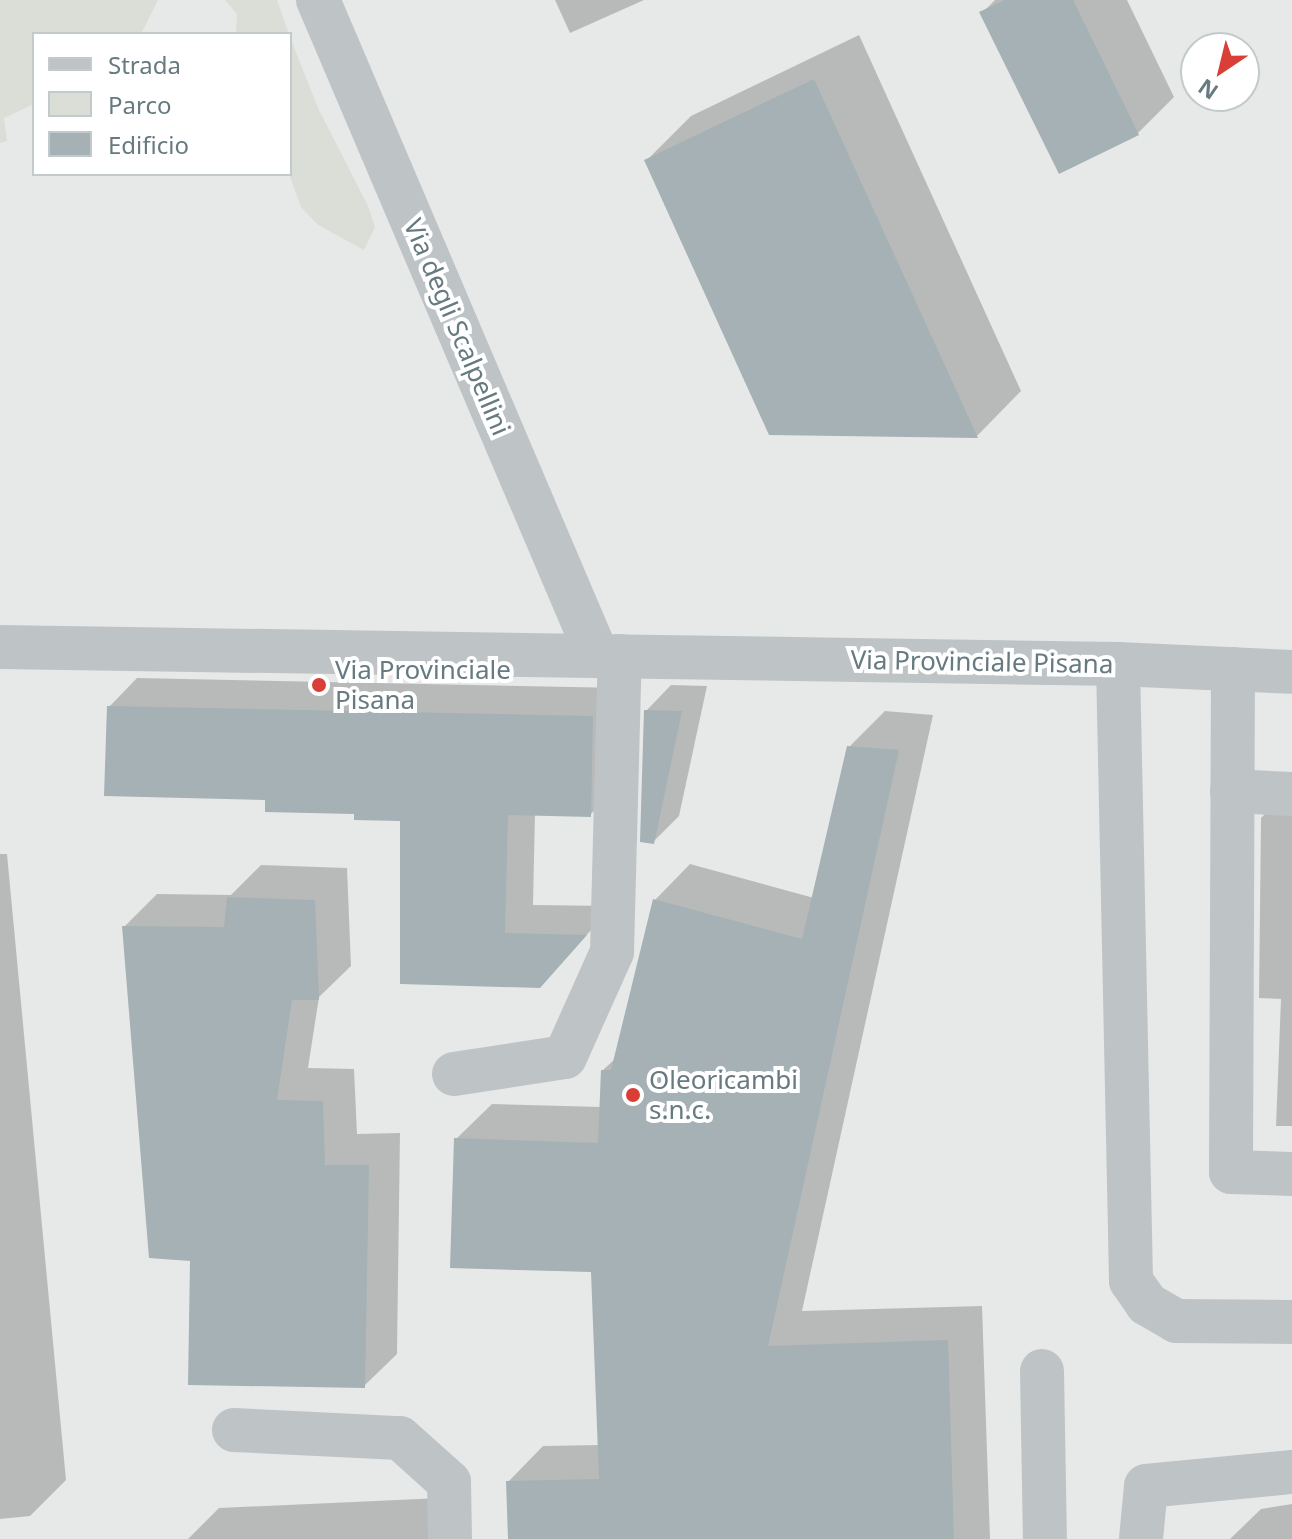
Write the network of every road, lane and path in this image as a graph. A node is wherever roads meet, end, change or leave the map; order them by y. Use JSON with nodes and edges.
{"nodes":[{"id":1,"x":318,"y":0,"type":"edge"},
{"id":2,"x":0,"y":647,"type":"edge"},
{"id":3,"x":608,"y":656,"type":"junction"},
{"id":4,"x":1118,"y":664,"type":"junction"},
{"id":5,"x":1233,"y":669,"type":"junction"},
{"id":6,"x":1292,"y":672,"type":"edge"},
{"id":7,"x":1232,"y":791,"type":"junction"},
{"id":8,"x":1292,"y":794,"type":"edge"},
{"id":9,"x":454,"y":1074,"type":"dead end"},
{"id":10,"x":1292,"y":1174,"type":"edge"},
{"id":11,"x":1292,"y":1322,"type":"edge"},
{"id":12,"x":1042,"y":1371,"type":"dead end"},
{"id":13,"x":234,"y":1430,"type":"dead end"},
{"id":14,"x":1292,"y":1472,"type":"edge"},
{"id":15,"x":450,"y":1539,"type":"edge"},
{"id":16,"x":1045,"y":1539,"type":"edge"},
{"id":17,"x":1141,"y":1539,"type":"edge"}],
"edges":[{"from":1,"to":3,"type":"street","name":"Via degli Scalpellini"},
{"from":2,"to":3,"type":"street","name":"Via Provinciale Pisana"},
{"from":3,"to":4,"type":"street","name":"Via Provinciale Pisana"},
{"from":3,"to":9,"type":"street"},
{"from":4,"to":5,"type":"street","name":"Via Provinciale Pisana"},
{"from":4,"to":11,"type":"street"},
{"from":5,"to":6,"type":"street","name":"Via Provinciale Pisana"},
{"from":5,"to":7,"type":"street"},
{"from":7,"to":8,"type":"street"},
{"from":7,"to":10,"type":"street"},
{"from":12,"to":16,"type":"street"},
{"from":13,"to":15,"type":"street"},
{"from":14,"to":17,"type":"street"}]}
